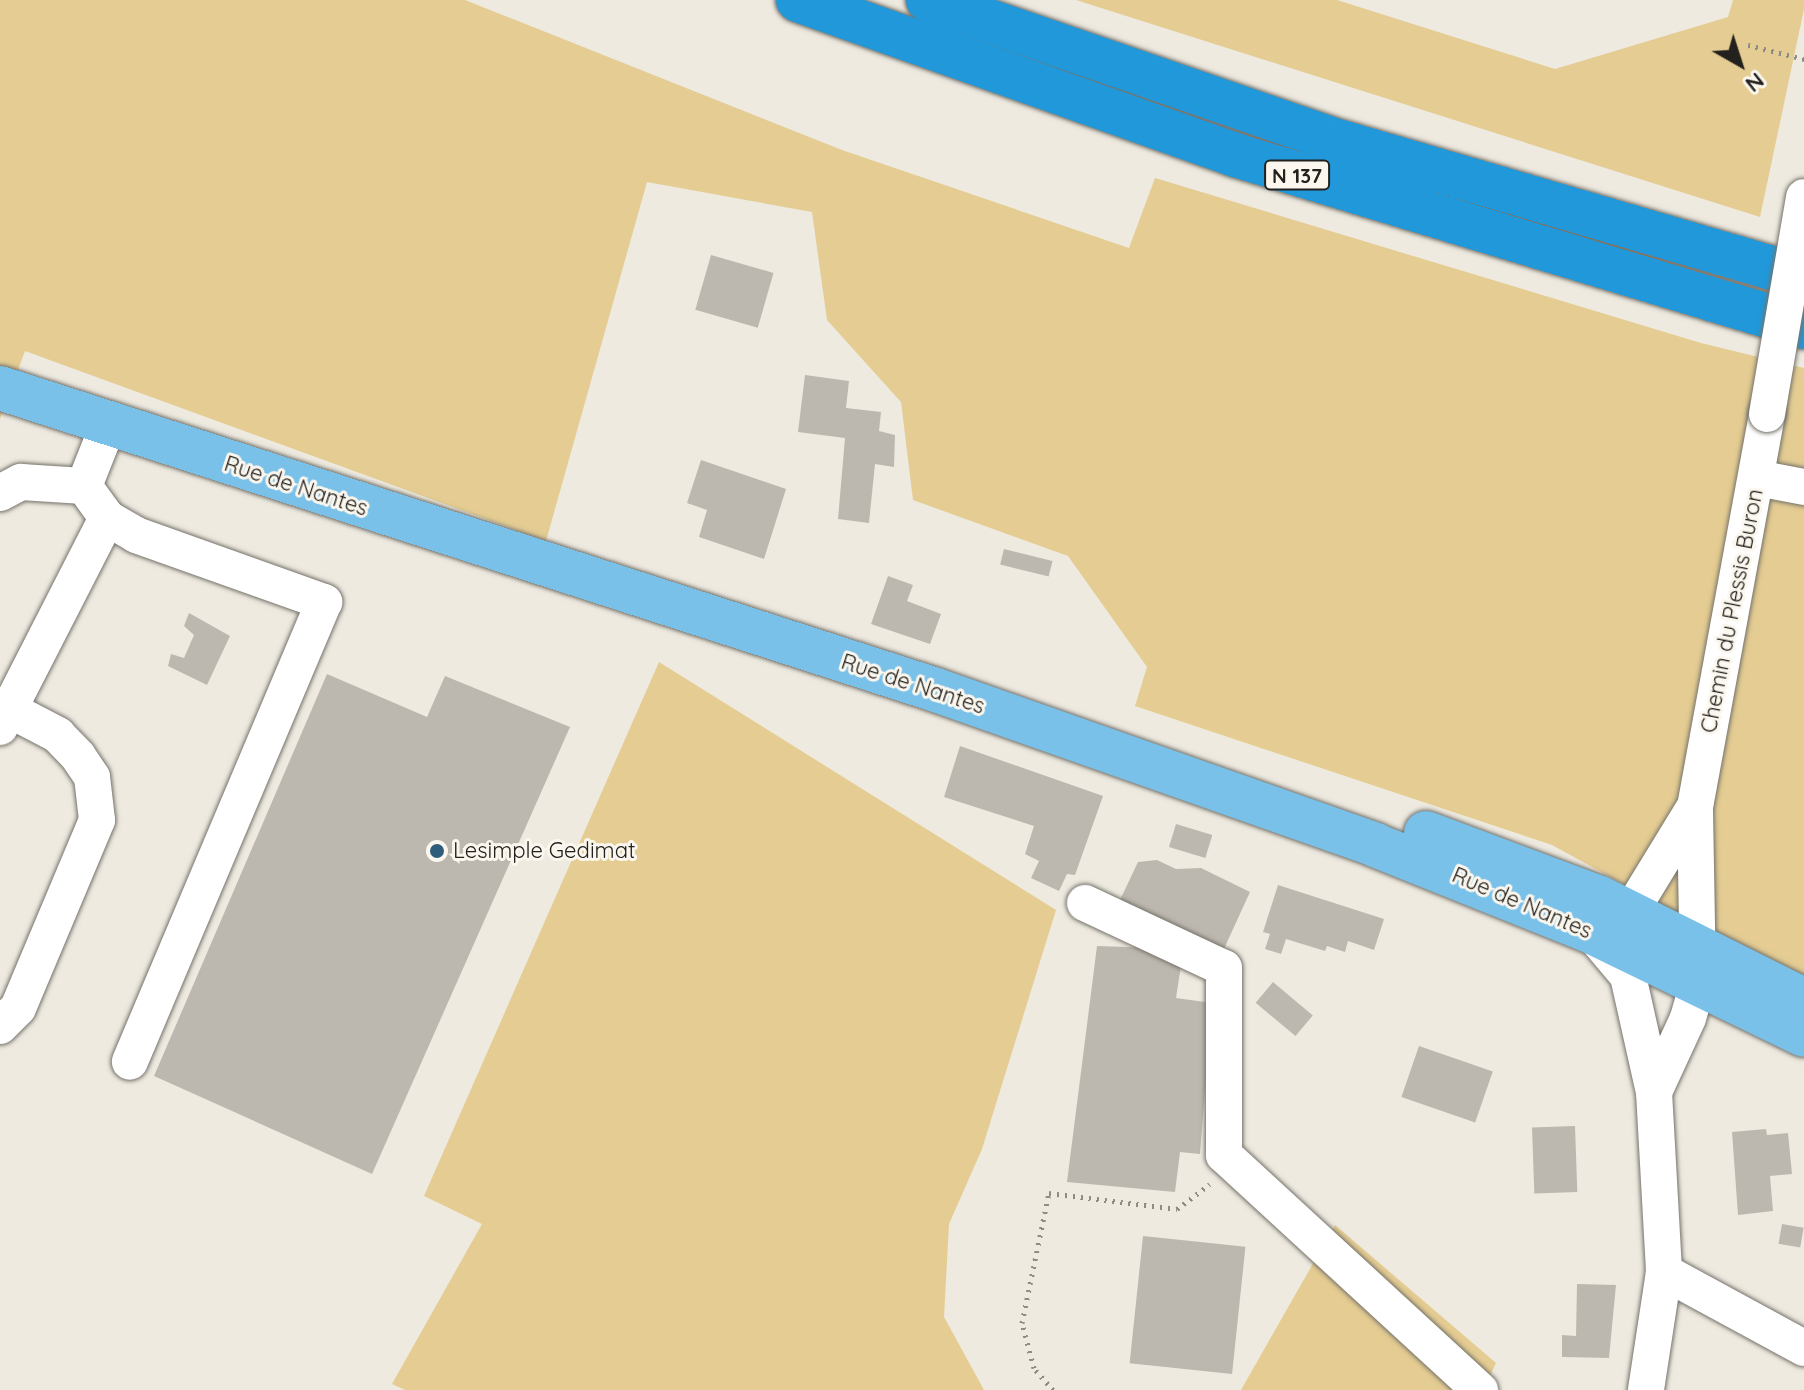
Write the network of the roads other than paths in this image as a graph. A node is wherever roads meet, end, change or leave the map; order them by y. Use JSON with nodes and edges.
{"nodes":[{"id":1,"x":798,"y":0,"type":"edge"},
{"id":2,"x":928,"y":0,"type":"edge"},
{"id":3,"x":1804,"y":197,"type":"edge"},
{"id":4,"x":1804,"y":277,"type":"edge"},
{"id":5,"x":1804,"y":327,"type":"edge"},
{"id":6,"x":0,"y":388,"type":"edge"},
{"id":7,"x":109,"y":423,"type":"junction"},
{"id":8,"x":1757,"y":478,"type":"junction"},
{"id":9,"x":84,"y":486,"type":"junction"},
{"id":10,"x":1804,"y":487,"type":"edge"},
{"id":11,"x":0,"y":493,"type":"edge"},
{"id":12,"x":107,"y":518,"type":"junction"},
{"id":13,"x":936,"y":690,"type":"junction"},
{"id":14,"x":5,"y":719,"type":"edge"},
{"id":15,"x":1682,"y":859,"type":"junction"},
{"id":16,"x":1085,"y":903,"type":"dead end"},
{"id":17,"x":1652,"y":942,"type":"junction"},
{"id":18,"x":1788,"y":1013,"type":"edge"},
{"id":19,"x":0,"y":1026,"type":"edge"},
{"id":20,"x":1642,"y":1029,"type":"junction"},
{"id":21,"x":1677,"y":1044,"type":"junction"},
{"id":22,"x":130,"y":1062,"type":"dead end"},
{"id":23,"x":1654,"y":1092,"type":"junction"},
{"id":24,"x":1664,"y":1272,"type":"junction"},
{"id":25,"x":1804,"y":1348,"type":"edge"},
{"id":26,"x":1649,"y":1374,"type":"edge"},
{"id":27,"x":1480,"y":1390,"type":"edge"},
{"id":28,"x":1674,"y":1390,"type":"edge"}],
"edges":[{"from":1,"to":5,"type":"highway","number":"N 137"},
{"from":2,"to":4,"type":"highway","number":"N 137"},
{"from":3,"to":8,"type":"street","name":"Chemin du Plessis Buron","bridge":true},
{"from":6,"to":7,"type":"main road","name":"Rue de Nantes"},
{"from":7,"to":9,"type":"street"},
{"from":7,"to":13,"type":"main road","name":"Rue de Nantes"},
{"from":8,"to":10,"type":"street"},
{"from":8,"to":15,"type":"street","name":"Chemin du Plessis Buron"},
{"from":9,"to":11,"type":"street"},
{"from":9,"to":12,"type":"street"},
{"from":12,"to":14,"type":"street"},
{"from":12,"to":22,"type":"street"},
{"from":13,"to":17,"type":"main road","name":"Rue de Nantes"},
{"from":13,"to":17,"type":"main road"},
{"from":14,"to":19,"type":"street"},
{"from":15,"to":17,"type":"street"},
{"from":15,"to":17,"type":"street","name":"Chemin du Plessis Buron"},
{"from":15,"to":18,"type":"street"},
{"from":16,"to":27,"type":"street"},
{"from":17,"to":18,"type":"main road","name":"Rue de Nantes"},
{"from":17,"to":20,"type":"street"},
{"from":17,"to":20,"type":"street"},
{"from":17,"to":21,"type":"street"},
{"from":18,"to":21,"type":"street"},
{"from":20,"to":23,"type":"street"},
{"from":21,"to":23,"type":"street"},
{"from":23,"to":24,"type":"street"},
{"from":24,"to":25,"type":"street"},
{"from":24,"to":26,"type":"street"},
{"from":26,"to":28,"type":"street"}]}
